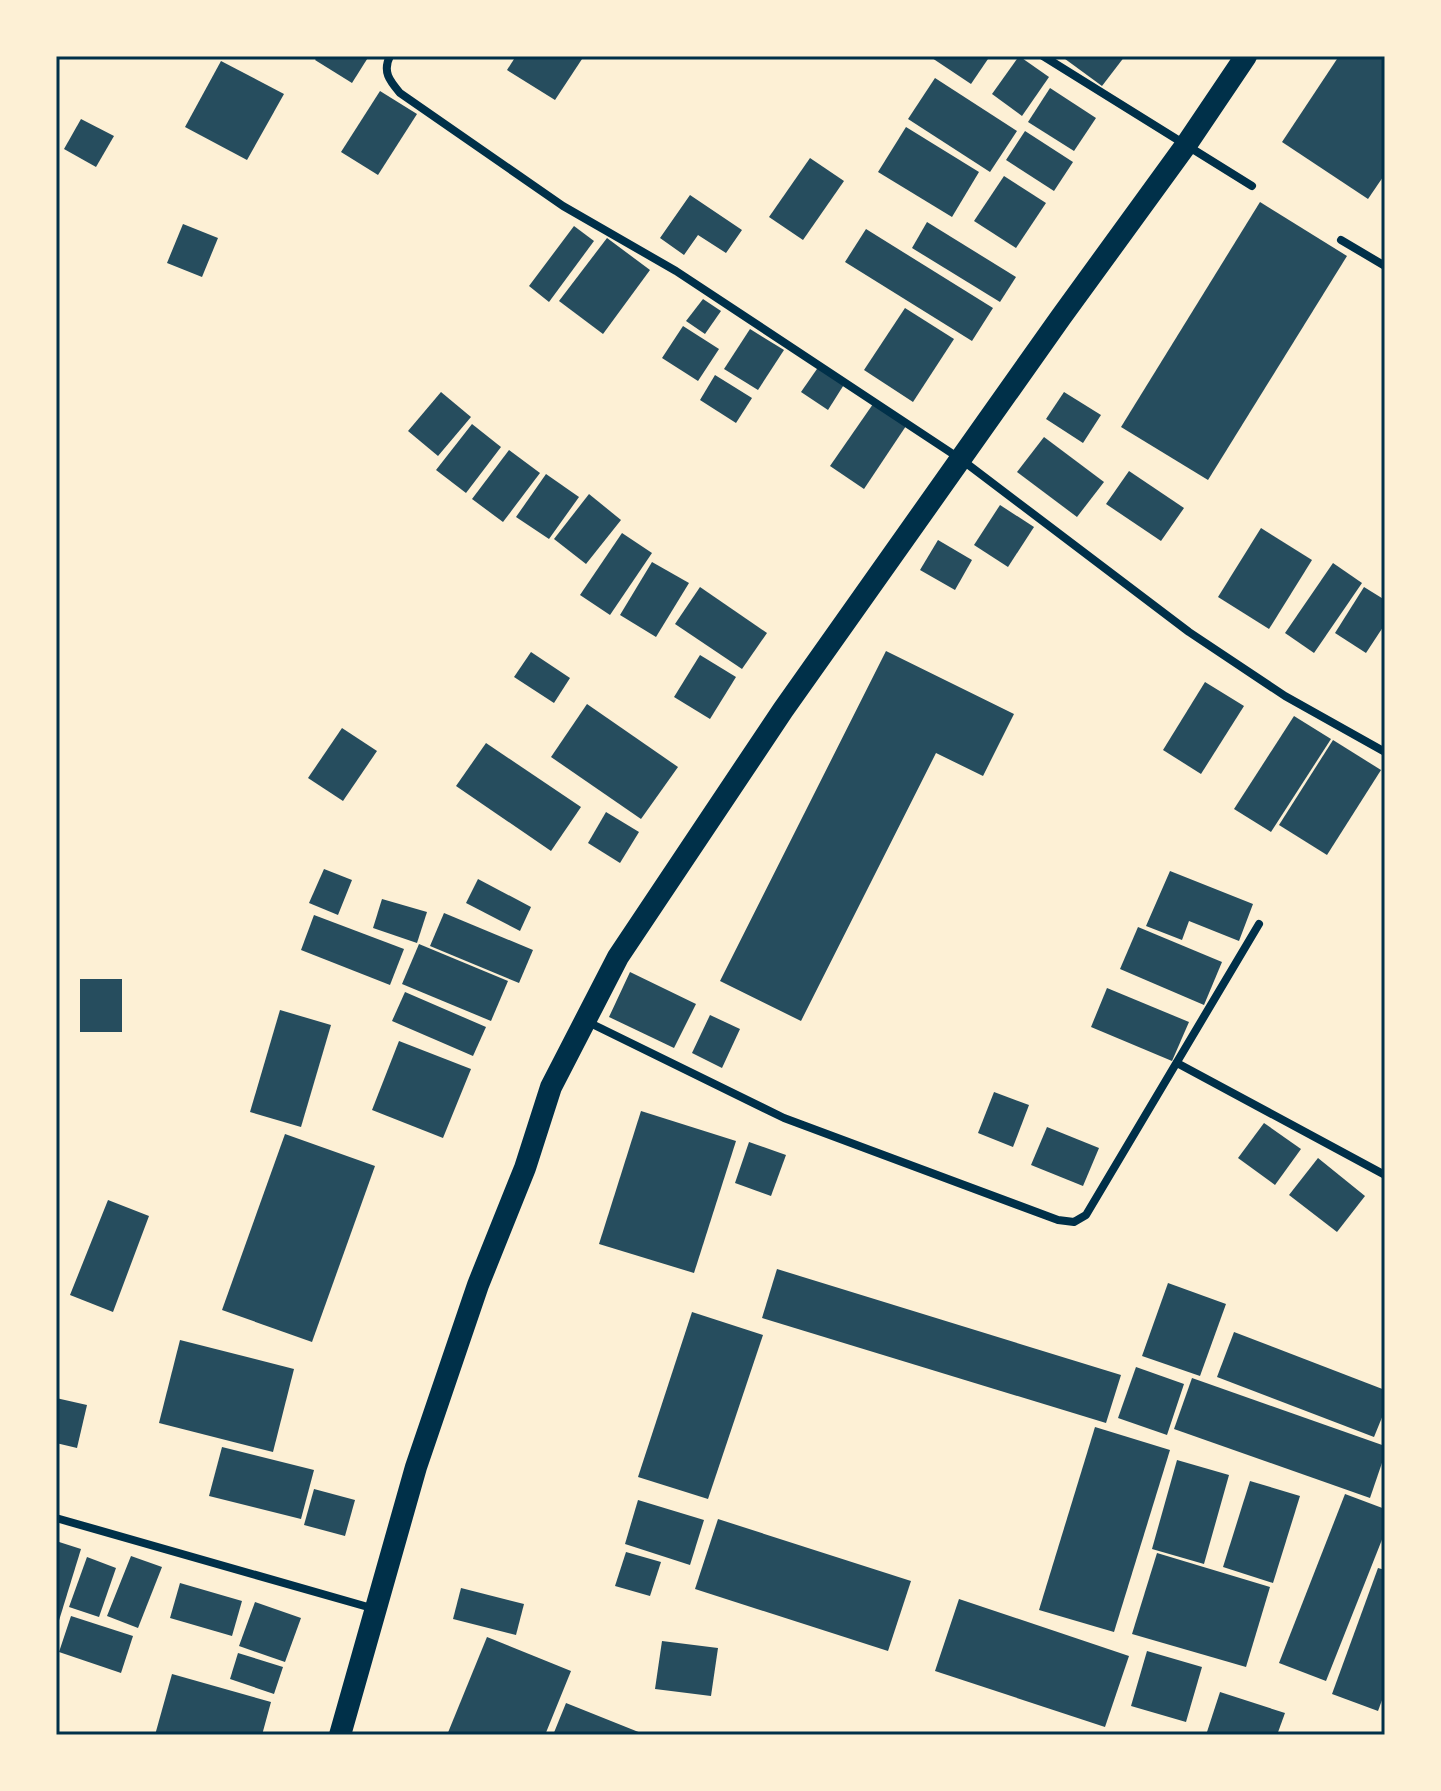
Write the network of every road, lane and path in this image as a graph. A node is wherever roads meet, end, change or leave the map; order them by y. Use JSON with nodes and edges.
{"nodes":[{"id":1,"x":390,"y":56,"type":"edge"},
{"id":2,"x":1043,"y":56,"type":"edge"},
{"id":3,"x":1246,"y":56,"type":"edge"},
{"id":4,"x":1186,"y":145,"type":"junction"},
{"id":5,"x":1252,"y":186,"type":"dead end"},
{"id":6,"x":1341,"y":240,"type":"dead end"},
{"id":7,"x":1385,"y":266,"type":"edge"},
{"id":8,"x":962,"y":460,"type":"junction"},
{"id":9,"x":1385,"y":752,"type":"edge"},
{"id":10,"x":1259,"y":924,"type":"dead end"},
{"id":11,"x":586,"y":1021,"type":"junction"},
{"id":12,"x":1177,"y":1063,"type":"junction"},
{"id":13,"x":1385,"y":1175,"type":"edge"},
{"id":14,"x":56,"y":1518,"type":"edge"},
{"id":15,"x":376,"y":1610,"type":"junction"},
{"id":16,"x":340,"y":1735,"type":"edge"}],
"edges":[{"from":1,"to":8,"type":"street"},
{"from":2,"to":4,"type":"street"},
{"from":3,"to":4,"type":"highway"},
{"from":4,"to":5,"type":"street"},
{"from":4,"to":8,"type":"highway"},
{"from":6,"to":7,"type":"street"},
{"from":8,"to":9,"type":"street"},
{"from":8,"to":11,"type":"highway"},
{"from":10,"to":12,"type":"street"},
{"from":11,"to":12,"type":"street"},
{"from":11,"to":15,"type":"highway"},
{"from":12,"to":13,"type":"street"},
{"from":14,"to":15,"type":"street"},
{"from":15,"to":16,"type":"highway"}]}
